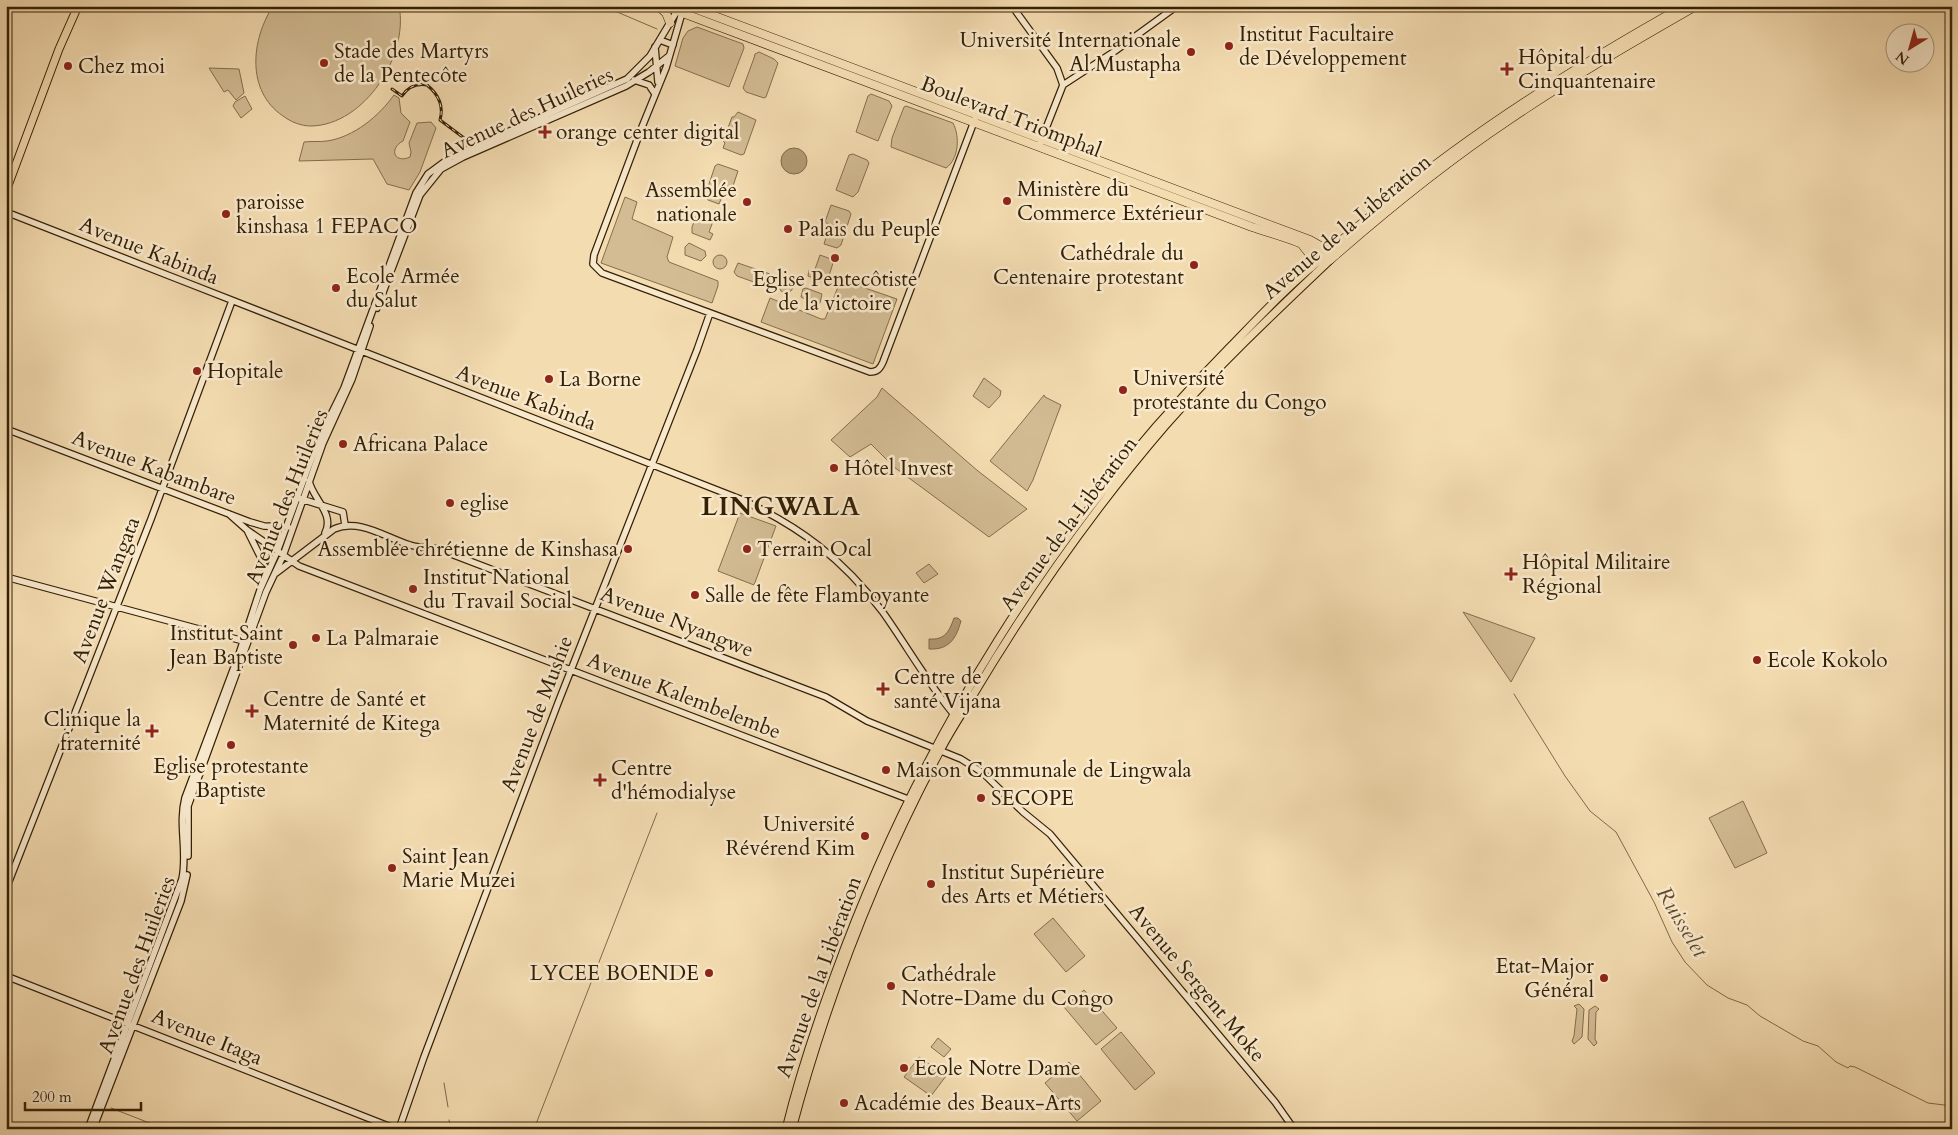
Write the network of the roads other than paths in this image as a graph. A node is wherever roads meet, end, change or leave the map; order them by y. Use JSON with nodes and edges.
{"nodes":[{"id":1,"x":78,"y":6,"type":"edge"},
{"id":2,"x":658,"y":6,"type":"edge"},
{"id":3,"x":664,"y":6,"type":"edge"},
{"id":4,"x":1012,"y":6,"type":"edge"},
{"id":5,"x":1177,"y":6,"type":"edge"},
{"id":6,"x":1684,"y":6,"type":"edge"},
{"id":7,"x":1696,"y":6,"type":"edge"},
{"id":8,"x":683,"y":9,"type":"edge"},
{"id":9,"x":670,"y":23,"type":"junction"},
{"id":10,"x":660,"y":40,"type":"junction"},
{"id":11,"x":673,"y":45,"type":"junction"},
{"id":12,"x":656,"y":47,"type":"junction"},
{"id":13,"x":669,"y":56,"type":"junction"},
{"id":14,"x":658,"y":66,"type":"junction"},
{"id":15,"x":634,"y":80,"type":"junction"},
{"id":16,"x":658,"y":84,"type":"junction"},
{"id":17,"x":1063,"y":85,"type":"junction"},
{"id":18,"x":613,"y":89,"type":"junction"},
{"id":19,"x":655,"y":94,"type":"junction"},
{"id":20,"x":975,"y":118,"type":"junction"},
{"id":21,"x":1040,"y":142,"type":"junction"},
{"id":22,"x":6,"y":191,"type":"edge"},
{"id":23,"x":6,"y":212,"type":"edge"},
{"id":24,"x":1310,"y":240,"type":"junction"},
{"id":25,"x":1340,"y":242,"type":"junction"},
{"id":26,"x":1300,"y":243,"type":"junction"},
{"id":27,"x":1330,"y":255,"type":"junction"},
{"id":28,"x":1311,"y":267,"type":"junction"},
{"id":29,"x":232,"y":301,"type":"junction"},
{"id":30,"x":710,"y":313,"type":"junction"},
{"id":31,"x":360,"y":349,"type":"junction"},
{"id":32,"x":6,"y":429,"type":"edge"},
{"id":33,"x":651,"y":465,"type":"junction"},
{"id":34,"x":309,"y":480,"type":"junction"},
{"id":35,"x":163,"y":488,"type":"junction"},
{"id":36,"x":299,"y":498,"type":"junction"},
{"id":37,"x":319,"y":503,"type":"junction"},
{"id":38,"x":229,"y":514,"type":"junction"},
{"id":39,"x":345,"y":525,"type":"junction"},
{"id":40,"x":286,"y":526,"type":"junction"},
{"id":41,"x":293,"y":527,"type":"junction"},
{"id":42,"x":247,"y":530,"type":"junction"},
{"id":43,"x":324,"y":535,"type":"junction"},
{"id":44,"x":277,"y":552,"type":"junction"},
{"id":45,"x":283,"y":556,"type":"junction"},
{"id":46,"x":291,"y":561,"type":"junction"},
{"id":47,"x":275,"y":573,"type":"junction"},
{"id":48,"x":267,"y":574,"type":"junction"},
{"id":49,"x":6,"y":577,"type":"edge"},
{"id":50,"x":118,"y":607,"type":"junction"},
{"id":51,"x":594,"y":609,"type":"junction"},
{"id":52,"x":246,"y":642,"type":"junction"},
{"id":53,"x":572,"y":670,"type":"junction"},
{"id":54,"x":953,"y":714,"type":"junction"},
{"id":55,"x":958,"y":720,"type":"junction"},
{"id":56,"x":938,"y":748,"type":"junction"},
{"id":57,"x":911,"y":800,"type":"junction"},
{"id":58,"x":6,"y":889,"type":"edge"},
{"id":59,"x":6,"y":976,"type":"edge"},
{"id":60,"x":130,"y":1024,"type":"junction"},
{"id":61,"x":88,"y":1129,"type":"edge"},
{"id":62,"x":93,"y":1129,"type":"edge"},
{"id":63,"x":397,"y":1129,"type":"edge"},
{"id":64,"x":786,"y":1129,"type":"edge"},
{"id":65,"x":792,"y":1129,"type":"edge"},
{"id":66,"x":1294,"y":1129,"type":"edge"}],
"edges":[{"from":1,"to":22,"type":"main road"},
{"from":2,"to":9,"type":"highway"},
{"from":3,"to":8,"type":"highway","name":"Boulevard Triomphal"},
{"from":4,"to":17,"type":"street"},
{"from":5,"to":17,"type":"street"},
{"from":6,"to":25,"type":"highway","name":"Avenue de la Libération"},
{"from":7,"to":27,"type":"highway","name":"Avenue de la Libération"},
{"from":8,"to":9,"type":"street","name":"Avenue des Huileries"},
{"from":8,"to":11,"type":"street","name":"Avenue des Huileries"},
{"from":8,"to":20,"type":"highway","name":"Boulevard Triomphal"},
{"from":9,"to":10,"type":"street","name":"Avenue des Huileries"},
{"from":10,"to":11,"type":"street"},
{"from":10,"to":12,"type":"street","name":"Avenue des Huileries"},
{"from":11,"to":13,"type":"street","name":"Avenue des Huileries"},
{"from":12,"to":14,"type":"street"},
{"from":12,"to":18,"type":"street","name":"Avenue des Huileries"},
{"from":13,"to":14,"type":"street","name":"Avenue des Huileries"},
{"from":13,"to":16,"type":"street"},
{"from":14,"to":15,"type":"street","name":"Avenue des Huileries"},
{"from":14,"to":16,"type":"street"},
{"from":15,"to":18,"type":"street","name":"Avenue des Huileries"},
{"from":15,"to":19,"type":"street"},
{"from":16,"to":19,"type":"street"},
{"from":17,"to":21,"type":"street"},
{"from":18,"to":31,"type":"street","name":"Avenue des Huileries"},
{"from":19,"to":30,"type":"street"},
{"from":20,"to":21,"type":"highway","name":"Boulevard Triomphal"},
{"from":20,"to":30,"type":"street"},
{"from":21,"to":24,"type":"highway","name":"Boulevard Triomphal"},
{"from":21,"to":26,"type":"highway","name":"Boulevard Triomphal"},
{"from":23,"to":29,"type":"street","name":"Avenue Kabinda"},
{"from":24,"to":25,"type":"highway"},
{"from":24,"to":27,"type":"highway","name":"Boulevard Triomphal"},
{"from":25,"to":27,"type":"highway","name":"Avenue de la Libération"},
{"from":26,"to":27,"type":"highway","name":"Boulevard Triomphal"},
{"from":26,"to":28,"type":"highway"},
{"from":27,"to":28,"type":"main road","name":"Avenue de la Libération"},
{"from":27,"to":55,"type":"main road","name":"Avenue de la Libération"},
{"from":28,"to":54,"type":"main road","name":"Avenue de la Libération"},
{"from":29,"to":31,"type":"street","name":"Avenue Kabinda"},
{"from":29,"to":35,"type":"street","name":"Avenue Wangata"},
{"from":30,"to":33,"type":"street","name":"Avenue de Mushie"},
{"from":31,"to":33,"type":"street","name":"Avenue Kabinda"},
{"from":31,"to":34,"type":"street","name":"Avenue des Huileries"},
{"from":31,"to":36,"type":"street","name":"Avenue des Huileries"},
{"from":32,"to":35,"type":"street","name":"Avenue Kabambare"},
{"from":33,"to":51,"type":"street","name":"Avenue de Mushie"},
{"from":33,"to":54,"type":"street","name":"Avenue Kabinda"},
{"from":34,"to":36,"type":"street","name":"Avenue des Huileries"},
{"from":34,"to":37,"type":"street"},
{"from":35,"to":38,"type":"street","name":"Avenue Kabambare"},
{"from":35,"to":50,"type":"street","name":"Avenue Wangata"},
{"from":36,"to":37,"type":"street"},
{"from":36,"to":40,"type":"street","name":"Avenue des Huileries"},
{"from":36,"to":41,"type":"street","name":"Avenue des Huileries"},
{"from":37,"to":39,"type":"street"},
{"from":37,"to":43,"type":"street"},
{"from":38,"to":40,"type":"street","name":"Avenue Kabambare"},
{"from":38,"to":42,"type":"street","name":"Avenue Kalembelembe"},
{"from":39,"to":43,"type":"street"},
{"from":39,"to":51,"type":"street","name":"Avenue Nyangwe"},
{"from":40,"to":41,"type":"street","name":"Avenue Kabambare"},
{"from":40,"to":44,"type":"street","name":"Avenue des Huileries"},
{"from":41,"to":45,"type":"street","name":"Avenue des Huileries"},
{"from":42,"to":44,"type":"street","name":"Avenue Kalembelembe"},
{"from":42,"to":48,"type":"street"},
{"from":43,"to":46,"type":"street"},
{"from":44,"to":45,"type":"street","name":"Avenue Kalembelembe"},
{"from":44,"to":48,"type":"street","name":"Avenue des Huileries"},
{"from":45,"to":46,"type":"street","name":"Avenue Kalembelembe"},
{"from":45,"to":47,"type":"street","name":"Avenue des Huileries"},
{"from":46,"to":47,"type":"street"},
{"from":46,"to":53,"type":"street","name":"Avenue Kalembelembe"},
{"from":47,"to":52,"type":"street","name":"Avenue des Huileries"},
{"from":48,"to":52,"type":"street","name":"Avenue des Huileries"},
{"from":49,"to":50,"type":"street"},
{"from":50,"to":52,"type":"street"},
{"from":50,"to":58,"type":"street","name":"Avenue Wangata"},
{"from":51,"to":53,"type":"street","name":"Avenue de Mushie"},
{"from":51,"to":56,"type":"street","name":"Avenue Nyangwe"},
{"from":52,"to":60,"type":"street","name":"Avenue des Huileries"},
{"from":53,"to":57,"type":"street","name":"Avenue Kalembelembe"},
{"from":53,"to":63,"type":"street","name":"Avenue de Mushie"},
{"from":54,"to":55,"type":"street","name":"Avenue Kabinda"},
{"from":54,"to":56,"type":"main road","name":"Avenue de la Libération"},
{"from":55,"to":56,"type":"main road","name":"Avenue de la Libération"},
{"from":56,"to":57,"type":"main road","name":"Avenue de la Libération"},
{"from":56,"to":66,"type":"street","name":"Avenue Sergent Moke"},
{"from":57,"to":64,"type":"main road","name":"Avenue de la Libération"},
{"from":57,"to":65,"type":"main road","name":"Avenue de la Libération"},
{"from":59,"to":60,"type":"street","name":"Avenue Itaga"},
{"from":60,"to":61,"type":"street","name":"Avenue des Huileries"},
{"from":60,"to":62,"type":"street","name":"Avenue des Huileries"},
{"from":60,"to":63,"type":"street","name":"Avenue Itaga"}]}
